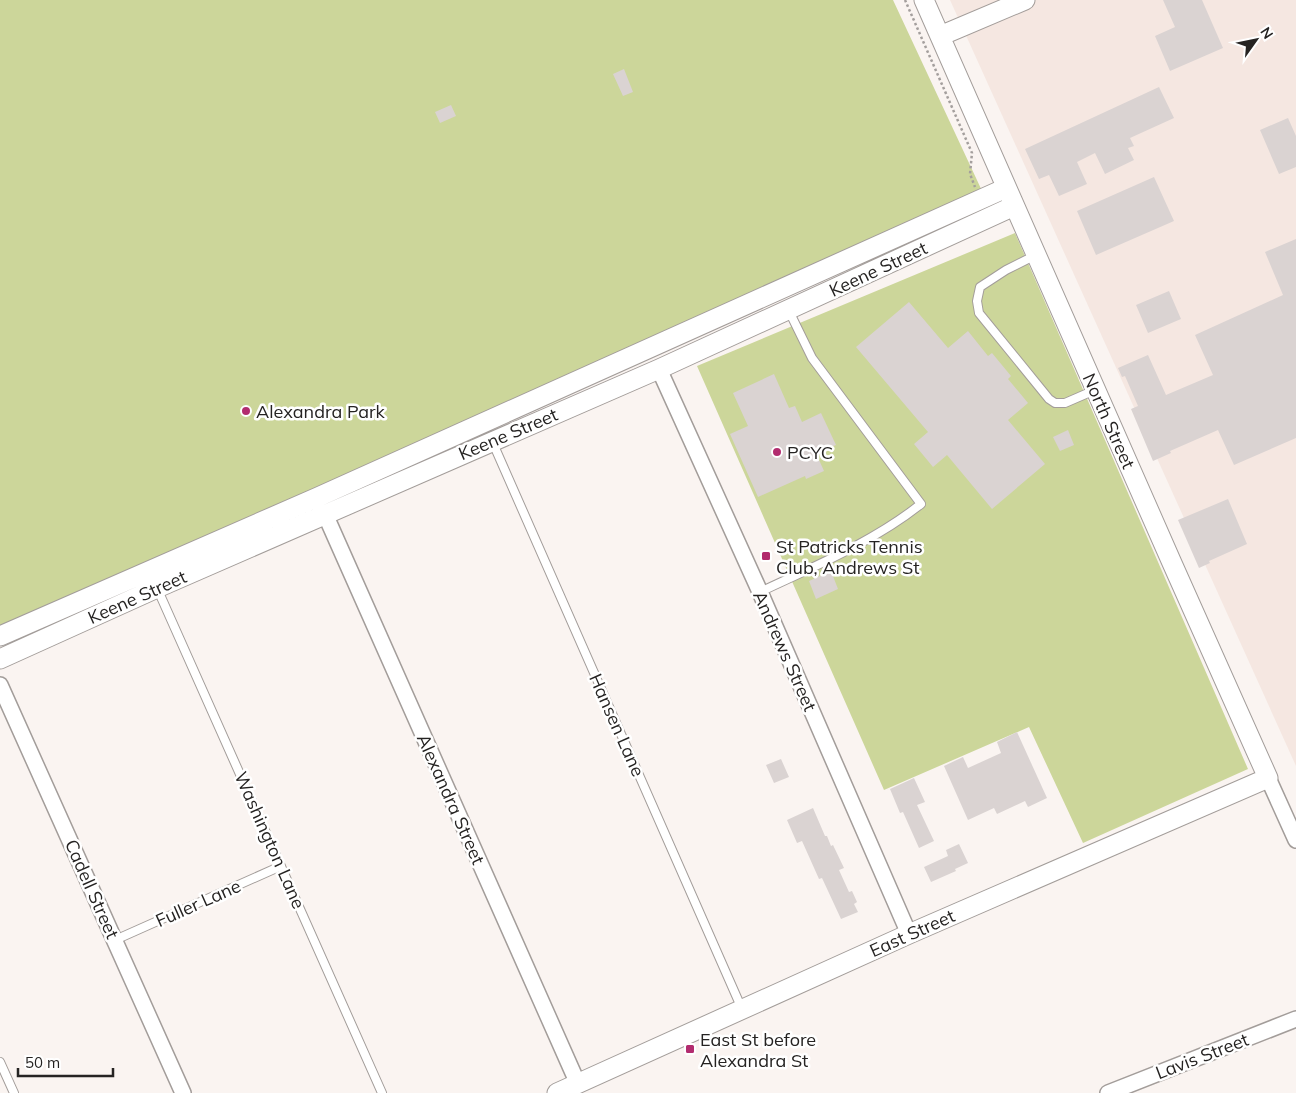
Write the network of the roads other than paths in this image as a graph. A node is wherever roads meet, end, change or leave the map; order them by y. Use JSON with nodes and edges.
{"nodes":[{"id":1,"x":924,"y":0,"type":"edge"},
{"id":2,"x":1025,"y":0,"type":"edge"},
{"id":3,"x":940,"y":36,"type":"junction"},
{"id":4,"x":1006,"y":188,"type":"junction"},
{"id":5,"x":1014,"y":206,"type":"junction"},
{"id":6,"x":1036,"y":255,"type":"junction"},
{"id":7,"x":789,"y":311,"type":"junction"},
{"id":8,"x":649,"y":349,"type":"junction"},
{"id":9,"x":659,"y":369,"type":"junction"},
{"id":10,"x":1096,"y":390,"type":"junction"},
{"id":11,"x":492,"y":441,"type":"junction"},
{"id":12,"x":322,"y":506,"type":"junction"},
{"id":13,"x":157,"y":588,"type":"junction"},
{"id":14,"x":760,"y":592,"type":"junction"},
{"id":15,"x":0,"y":636,"type":"edge"},
{"id":16,"x":0,"y":659,"type":"edge"},
{"id":17,"x":0,"y":685,"type":"edge"},
{"id":18,"x":1268,"y":778,"type":"junction"},
{"id":19,"x":1296,"y":840,"type":"edge"},
{"id":20,"x":281,"y":866,"type":"junction"},
{"id":21,"x":909,"y":934,"type":"junction"},
{"id":22,"x":115,"y":940,"type":"junction"},
{"id":23,"x":742,"y":1009,"type":"junction"},
{"id":24,"x":1296,"y":1019,"type":"edge"},
{"id":25,"x":0,"y":1062,"type":"edge"},
{"id":26,"x":570,"y":1089,"type":"edge"},
{"id":27,"x":14,"y":1093,"type":"edge"},
{"id":28,"x":183,"y":1093,"type":"edge"},
{"id":29,"x":382,"y":1093,"type":"edge"},
{"id":30,"x":1108,"y":1093,"type":"edge"}],
"edges":[{"from":1,"to":3,"type":"street","name":"North Street"},
{"from":2,"to":3,"type":"street"},
{"from":3,"to":4,"type":"street","name":"North Street"},
{"from":4,"to":5,"type":"street","name":"North Street"},
{"from":4,"to":8,"type":"street","name":"Keene Street"},
{"from":5,"to":6,"type":"street","name":"North Street"},
{"from":5,"to":7,"type":"street","name":"Keene Street"},
{"from":6,"to":10,"type":"street","name":"North Street"},
{"from":6,"to":10,"type":"lane"},
{"from":7,"to":9,"type":"street","name":"Keene Street"},
{"from":7,"to":14,"type":"lane"},
{"from":8,"to":9,"type":"street"},
{"from":8,"to":12,"type":"street","name":"Keene Street"},
{"from":9,"to":11,"type":"street","name":"Keene Street"},
{"from":9,"to":14,"type":"street","name":"Andrews Street"},
{"from":10,"to":18,"type":"street","name":"North Street"},
{"from":11,"to":12,"type":"street","name":"Keene Street"},
{"from":11,"to":23,"type":"lane","name":"Hansen Lane"},
{"from":12,"to":13,"type":"street","name":"Keene Street"},
{"from":12,"to":15,"type":"street","name":"Keene Street"},
{"from":12,"to":26,"type":"street","name":"Alexandra Street"},
{"from":13,"to":16,"type":"street","name":"Keene Street"},
{"from":13,"to":20,"type":"lane","name":"Washington Lane"},
{"from":14,"to":21,"type":"street","name":"Andrews Street"},
{"from":17,"to":22,"type":"street","name":"Cadell Street"},
{"from":18,"to":19,"type":"street","name":"North Street"},
{"from":18,"to":21,"type":"street","name":"East Street"},
{"from":20,"to":22,"type":"lane","name":"Fuller Lane"},
{"from":20,"to":29,"type":"lane","name":"Washington Lane"},
{"from":21,"to":23,"type":"street","name":"East Street"},
{"from":22,"to":28,"type":"street","name":"Cadell Street"},
{"from":23,"to":26,"type":"street","name":"East Street"},
{"from":24,"to":30,"type":"street","name":"Lavis Street"},
{"from":25,"to":27,"type":"lane"}]}
